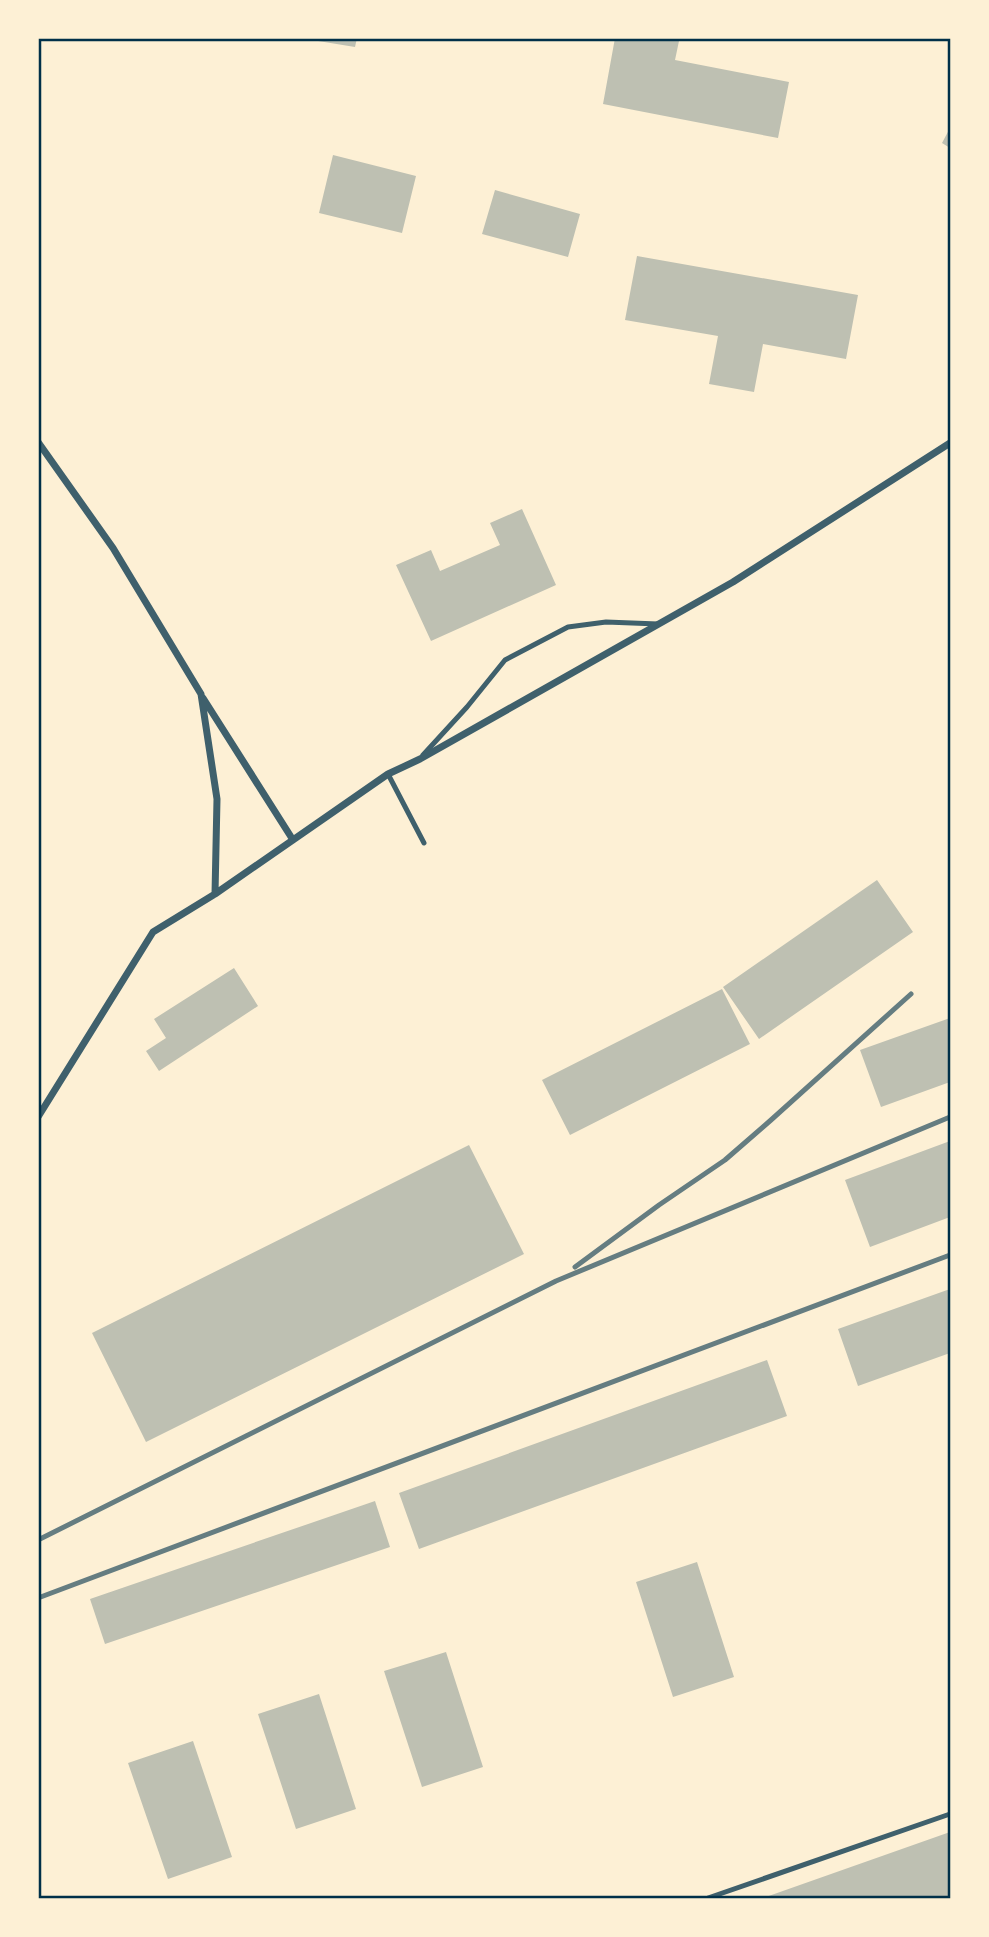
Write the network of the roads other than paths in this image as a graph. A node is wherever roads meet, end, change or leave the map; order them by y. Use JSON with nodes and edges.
{"nodes":[{"id":1,"x":38,"y":442,"type":"edge"},
{"id":2,"x":950,"y":443,"type":"edge"},
{"id":3,"x":658,"y":624,"type":"junction"},
{"id":4,"x":201,"y":694,"type":"junction"},
{"id":5,"x":420,"y":759,"type":"junction"},
{"id":6,"x":388,"y":774,"type":"junction"},
{"id":7,"x":293,"y":840,"type":"junction"},
{"id":8,"x":424,"y":843,"type":"dead end"},
{"id":9,"x":215,"y":894,"type":"junction"},
{"id":10,"x":38,"y":1117,"type":"edge"},
{"id":11,"x":950,"y":1814,"type":"edge"},
{"id":12,"x":715,"y":1897,"type":"edge"},
{"id":13,"x":708,"y":1899,"type":"edge"}],
"edges":[{"from":1,"to":4,"type":"street"},
{"from":2,"to":3,"type":"street"},
{"from":3,"to":5,"type":"street"},
{"from":3,"to":5,"type":"lane"},
{"from":4,"to":7,"type":"street"},
{"from":4,"to":9,"type":"street"},
{"from":5,"to":6,"type":"street"},
{"from":6,"to":7,"type":"street"},
{"from":6,"to":8,"type":"lane"},
{"from":7,"to":9,"type":"street"},
{"from":9,"to":10,"type":"street"},
{"from":11,"to":12,"type":"lane"},
{"from":12,"to":13,"type":"lane"}]}
